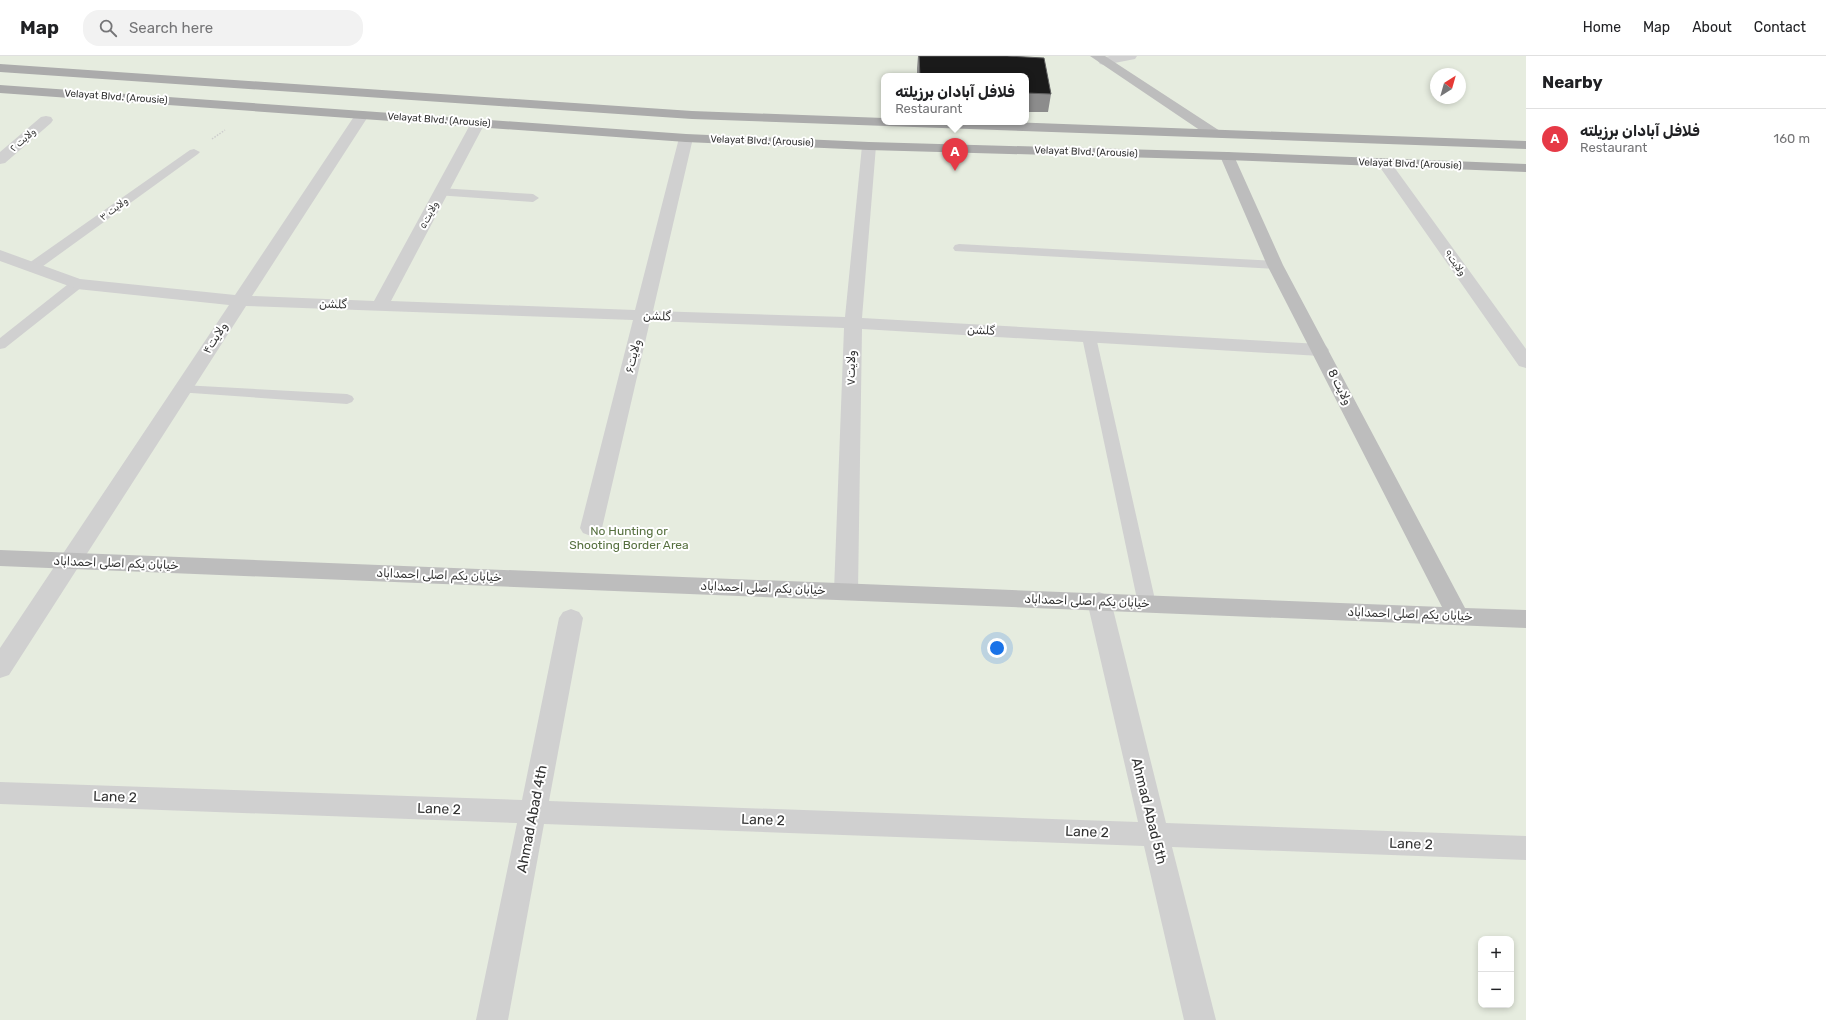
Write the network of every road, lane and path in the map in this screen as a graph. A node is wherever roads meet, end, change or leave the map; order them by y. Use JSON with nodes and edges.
{"nodes":[{"id":1,"x":1131,"y":56,"type":"edge"},
{"id":2,"x":1100,"y":59,"type":"edge"},
{"id":3,"x":0,"y":68,"type":"edge"},
{"id":4,"x":0,"y":89,"type":"edge"},
{"id":5,"x":362,"y":115,"type":"junction"},
{"id":6,"x":692,"y":115,"type":"junction"},
{"id":7,"x":755,"y":117,"type":"junction"},
{"id":8,"x":46,"y":120,"type":"dead end"},
{"id":9,"x":881,"y":122,"type":"edge"},
{"id":10,"x":478,"y":123,"type":"junction"},
{"id":11,"x":974,"y":125,"type":"edge"},
{"id":12,"x":1215,"y":134,"type":"junction"},
{"id":13,"x":686,"y":138,"type":"junction"},
{"id":14,"x":749,"y":140,"type":"junction"},
{"id":15,"x":1526,"y":144,"type":"edge"},
{"id":16,"x":869,"y":146,"type":"junction"},
{"id":17,"x":194,"y":152,"type":"dead end"},
{"id":18,"x":1227,"y":156,"type":"junction"},
{"id":19,"x":0,"y":160,"type":"edge"},
{"id":20,"x":1384,"y":163,"type":"junction"},
{"id":21,"x":1526,"y":169,"type":"edge"},
{"id":22,"x":440,"y":192,"type":"junction"},
{"id":23,"x":533,"y":198,"type":"dead end"},
{"id":24,"x":959,"y":248,"type":"dead end"},
{"id":25,"x":0,"y":255,"type":"edge"},
{"id":26,"x":1276,"y":264,"type":"junction"},
{"id":27,"x":34,"y":266,"type":"junction"},
{"id":28,"x":77,"y":284,"type":"junction"},
{"id":29,"x":239,"y":301,"type":"junction"},
{"id":30,"x":380,"y":306,"type":"junction"},
{"id":31,"x":643,"y":315,"type":"junction"},
{"id":32,"x":853,"y":323,"type":"junction"},
{"id":33,"x":1089,"y":337,"type":"junction"},
{"id":34,"x":0,"y":345,"type":"edge"},
{"id":35,"x":1320,"y":350,"type":"junction"},
{"id":36,"x":1526,"y":362,"type":"edge"},
{"id":37,"x":182,"y":388,"type":"junction"},
{"id":38,"x":347,"y":399,"type":"dead end"},
{"id":39,"x":591,"y":528,"type":"dead end"},
{"id":40,"x":0,"y":558,"type":"edge"},
{"id":41,"x":70,"y":561,"type":"junction"},
{"id":42,"x":846,"y":591,"type":"junction"},
{"id":43,"x":1099,"y":602,"type":"junction"},
{"id":44,"x":1147,"y":604,"type":"junction"},
{"id":45,"x":1458,"y":616,"type":"junction"},
{"id":46,"x":571,"y":618,"type":"dead end"},
{"id":47,"x":1526,"y":619,"type":"edge"},
{"id":48,"x":0,"y":668,"type":"edge"},
{"id":49,"x":0,"y":793,"type":"edge"},
{"id":50,"x":534,"y":812,"type":"junction"},
{"id":51,"x":1155,"y":834,"type":"junction"},
{"id":52,"x":1526,"y":848,"type":"edge"},
{"id":53,"x":492,"y":1020,"type":"edge"},
{"id":54,"x":1200,"y":1020,"type":"edge"}],
"edges":[{"from":1,"to":2,"type":"street"},
{"from":2,"to":12,"type":"street"},
{"from":3,"to":6,"type":"main road","name":"Velayat Blvd. (Arousie)"},
{"from":4,"to":5,"type":"main road","name":"Velayat Blvd. (Arousie)"},
{"from":5,"to":10,"type":"main road","name":"Velayat Blvd. (Arousie)"},
{"from":5,"to":29,"type":"street","name":"ولایت۴"},
{"from":6,"to":7,"type":"main road","name":"Velayat Blvd. (Arousie)"},
{"from":6,"to":13,"type":"main road"},
{"from":7,"to":9,"type":"main road","name":"Velayat Blvd. (Arousie)"},
{"from":7,"to":14,"type":"main road"},
{"from":8,"to":19,"type":"street","name":"ولایت ۲"},
{"from":10,"to":13,"type":"main road","name":"Velayat Blvd. (Arousie)"},
{"from":10,"to":22,"type":"street","name":"ولایت۵"},
{"from":11,"to":12,"type":"main road","name":"Velayat Blvd. (Arousie)"},
{"from":12,"to":15,"type":"main road","name":"Velayat Blvd. (Arousie)"},
{"from":13,"to":14,"type":"main road","name":"Velayat Blvd. (Arousie)"},
{"from":13,"to":31,"type":"street","name":"ولایت۶"},
{"from":14,"to":16,"type":"main road","name":"Velayat Blvd. (Arousie)"},
{"from":16,"to":18,"type":"main road","name":"Velayat Blvd. (Arousie)"},
{"from":16,"to":32,"type":"street","name":"ولایت۷"},
{"from":17,"to":27,"type":"lane","name":"ولایت ۳"},
{"from":18,"to":20,"type":"main road","name":"Velayat Blvd. (Arousie)"},
{"from":18,"to":26,"type":"street","name":"ولایت 8"},
{"from":20,"to":21,"type":"main road","name":"Velayat Blvd. (Arousie)"},
{"from":20,"to":36,"type":"street","name":"ولایت۹"},
{"from":22,"to":23,"type":"lane"},
{"from":22,"to":30,"type":"street","name":"ولایت۵"},
{"from":24,"to":26,"type":"lane"},
{"from":25,"to":27,"type":"street","name":"گلشن"},
{"from":26,"to":35,"type":"street","name":"ولایت 8"},
{"from":27,"to":28,"type":"street","name":"گلشن"},
{"from":28,"to":29,"type":"street","name":"گلشن"},
{"from":28,"to":34,"type":"lane"},
{"from":29,"to":30,"type":"street","name":"گلشن"},
{"from":29,"to":37,"type":"street","name":"ولایت۴"},
{"from":30,"to":31,"type":"street","name":"گلشن"},
{"from":31,"to":32,"type":"street","name":"گلشن"},
{"from":31,"to":39,"type":"street","name":"ولایت۶"},
{"from":32,"to":33,"type":"street","name":"گلشن"},
{"from":32,"to":42,"type":"street","name":"ولایت۷"},
{"from":33,"to":35,"type":"street","name":"گلشن"},
{"from":33,"to":44,"type":"lane"},
{"from":35,"to":45,"type":"street","name":"ولایت 8"},
{"from":37,"to":38,"type":"lane"},
{"from":37,"to":41,"type":"street","name":"ولایت۴"},
{"from":40,"to":41,"type":"street","name":"خیابان یکم اصلی احمداباد"},
{"from":41,"to":42,"type":"street","name":"خیابان یکم اصلی احمداباد"},
{"from":41,"to":48,"type":"street","name":"ولایت۴"},
{"from":42,"to":43,"type":"street","name":"خیابان یکم اصلی احمداباد"},
{"from":43,"to":44,"type":"street","name":"خیابان یکم اصلی احمداباد"},
{"from":43,"to":51,"type":"street","name":"Ahmad Abad 5th"},
{"from":44,"to":45,"type":"street","name":"خیابان یکم اصلی احمداباد"},
{"from":45,"to":47,"type":"street","name":"خیابان یکم اصلی احمداباد"},
{"from":46,"to":50,"type":"street","name":"Ahmad Abad 4th"},
{"from":49,"to":50,"type":"street","name":"Lane 2"},
{"from":50,"to":51,"type":"street","name":"Lane 2"},
{"from":50,"to":53,"type":"street","name":"Ahmad Abad 4th"},
{"from":51,"to":52,"type":"street","name":"Lane 2"},
{"from":51,"to":54,"type":"street","name":"Ahmad Abad 5th"}]}
